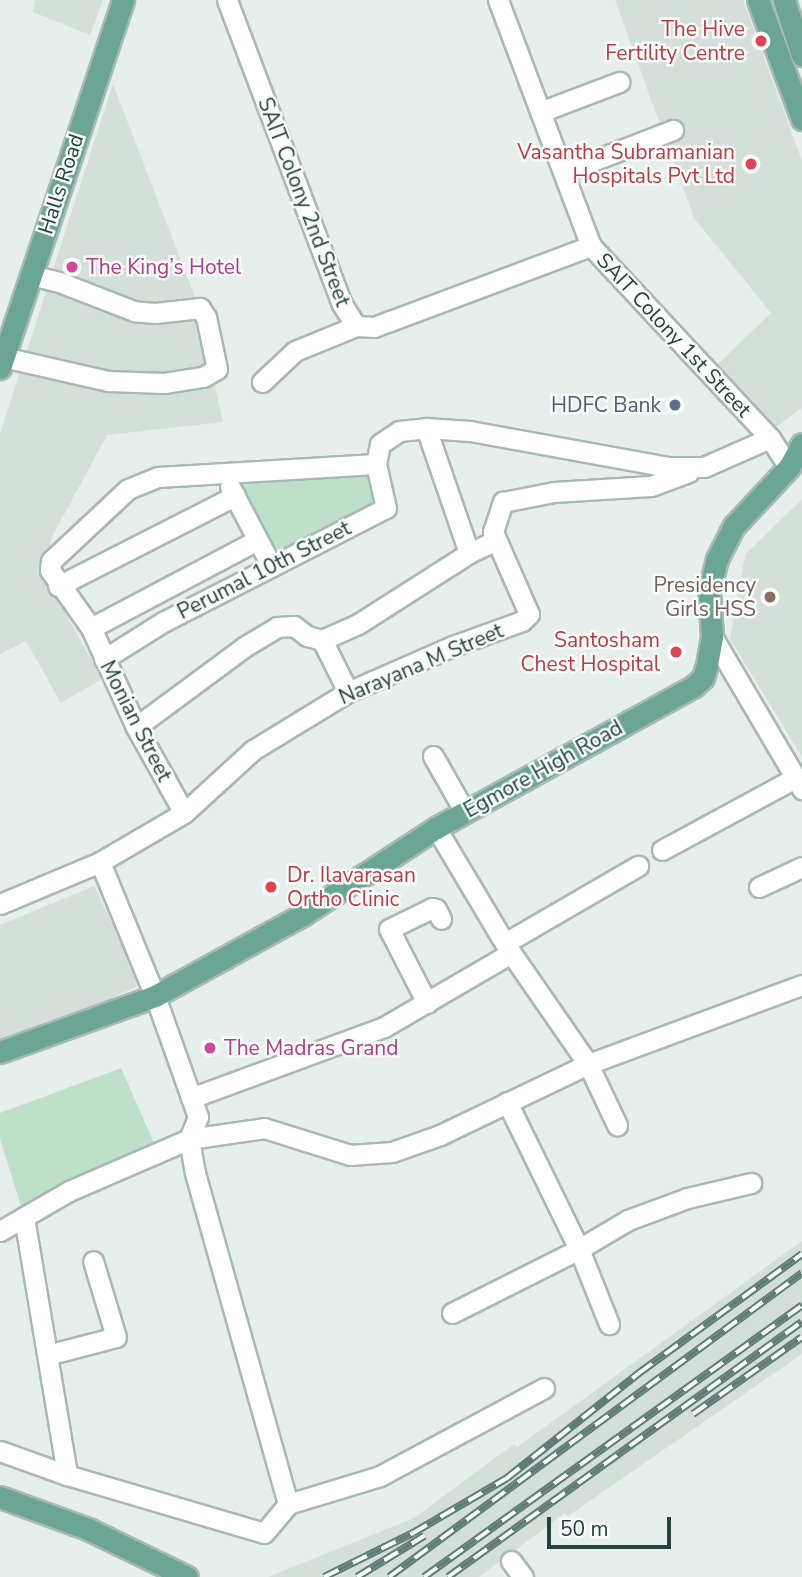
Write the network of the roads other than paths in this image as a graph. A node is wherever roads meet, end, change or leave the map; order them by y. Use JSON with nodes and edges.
{"nodes":[{"id":1,"x":122,"y":0,"type":"edge"},
{"id":2,"x":226,"y":0,"type":"edge"},
{"id":3,"x":498,"y":0,"type":"edge"},
{"id":4,"x":758,"y":0,"type":"edge"},
{"id":5,"x":785,"y":0,"type":"edge"},
{"id":6,"x":802,"y":55,"type":"edge"},
{"id":7,"x":619,"y":82,"type":"dead end"},
{"id":8,"x":540,"y":112,"type":"junction"},
{"id":9,"x":802,"y":119,"type":"edge"},
{"id":10,"x":673,"y":130,"type":"dead end"},
{"id":11,"x":564,"y":172,"type":"junction"},
{"id":12,"x":591,"y":246,"type":"junction"},
{"id":13,"x":31,"y":275,"type":"junction"},
{"id":14,"x":356,"y":326,"type":"junction"},
{"id":15,"x":2,"y":362,"type":"edge"},
{"id":16,"x":262,"y":382,"type":"dead end"},
{"id":17,"x":426,"y":428,"type":"junction"},
{"id":18,"x":770,"y":438,"type":"junction"},
{"id":19,"x":801,"y":445,"type":"edge"},
{"id":20,"x":376,"y":464,"type":"junction"},
{"id":21,"x":704,"y":467,"type":"junction"},
{"id":22,"x":789,"y":467,"type":"junction"},
{"id":23,"x":223,"y":474,"type":"junction"},
{"id":24,"x":235,"y":496,"type":"junction"},
{"id":25,"x":257,"y":540,"type":"junction"},
{"id":26,"x":495,"y":541,"type":"junction"},
{"id":27,"x":469,"y":553,"type":"junction"},
{"id":28,"x":272,"y":567,"type":"junction"},
{"id":29,"x":58,"y":586,"type":"junction"},
{"id":30,"x":91,"y":628,"type":"junction"},
{"id":31,"x":712,"y":636,"type":"junction"},
{"id":32,"x":322,"y":640,"type":"junction"},
{"id":33,"x":104,"y":659,"type":"junction"},
{"id":34,"x":348,"y":692,"type":"junction"},
{"id":35,"x":136,"y":727,"type":"junction"},
{"id":36,"x":433,"y":756,"type":"dead end"},
{"id":37,"x":798,"y":783,"type":"edge"},
{"id":38,"x":465,"y":812,"type":"junction"},
{"id":39,"x":184,"y":813,"type":"junction"},
{"id":40,"x":436,"y":828,"type":"junction"},
{"id":41,"x":662,"y":850,"type":"dead end"},
{"id":42,"x":100,"y":862,"type":"junction"},
{"id":43,"x":638,"y":866,"type":"dead end"},
{"id":44,"x":802,"y":867,"type":"edge"},
{"id":45,"x":760,"y":887,"type":"dead end"},
{"id":46,"x":0,"y":904,"type":"edge"},
{"id":47,"x":441,"y":919,"type":"dead end"},
{"id":48,"x":508,"y":948,"type":"junction"},
{"id":49,"x":802,"y":985,"type":"edge"},
{"id":50,"x":155,"y":996,"type":"junction"},
{"id":51,"x":427,"y":1003,"type":"junction"},
{"id":52,"x":0,"y":1052,"type":"edge"},
{"id":53,"x":588,"y":1064,"type":"junction"},
{"id":54,"x":191,"y":1098,"type":"junction"},
{"id":55,"x":507,"y":1102,"type":"junction"},
{"id":56,"x":617,"y":1125,"type":"dead end"},
{"id":57,"x":189,"y":1139,"type":"junction"},
{"id":58,"x":751,"y":1183,"type":"dead end"},
{"id":59,"x":24,"y":1217,"type":"junction"},
{"id":60,"x":0,"y":1231,"type":"edge"},
{"id":61,"x":579,"y":1249,"type":"junction"},
{"id":62,"x":93,"y":1261,"type":"dead end"},
{"id":63,"x":452,"y":1313,"type":"dead end"},
{"id":64,"x":609,"y":1324,"type":"dead end"},
{"id":65,"x":47,"y":1355,"type":"junction"},
{"id":66,"x":544,"y":1388,"type":"dead end"},
{"id":67,"x":0,"y":1451,"type":"edge"},
{"id":68,"x":67,"y":1475,"type":"junction"},
{"id":69,"x":0,"y":1497,"type":"edge"},
{"id":70,"x":288,"y":1504,"type":"junction"},
{"id":71,"x":0,"y":1511,"type":"edge"},
{"id":72,"x":511,"y":1561,"type":"dead end"},
{"id":73,"x":162,"y":1577,"type":"edge"},
{"id":74,"x":187,"y":1577,"type":"edge"},
{"id":75,"x":523,"y":1577,"type":"edge"}],
"edges":[{"from":1,"to":13,"type":"main road","name":"Halls Road"},
{"from":2,"to":14,"type":"street","name":"SAIT Colony 2nd Street"},
{"from":3,"to":8,"type":"street","name":"SAIT Colony 1st Street"},
{"from":4,"to":9,"type":"main road"},
{"from":5,"to":6,"type":"main road"},
{"from":7,"to":8,"type":"street"},
{"from":8,"to":11,"type":"street","name":"SAIT Colony 1st Street"},
{"from":10,"to":11,"type":"street"},
{"from":11,"to":12,"type":"street","name":"SAIT Colony 1st Street"},
{"from":12,"to":14,"type":"street","name":"SAIT Colony 2nd Street"},
{"from":12,"to":18,"type":"street","name":"SAIT Colony 1st Street"},
{"from":13,"to":15,"type":"main road","name":"Halls Road"},
{"from":13,"to":15,"type":"street"},
{"from":14,"to":16,"type":"street"},
{"from":17,"to":20,"type":"street"},
{"from":17,"to":21,"type":"street"},
{"from":17,"to":27,"type":"street"},
{"from":18,"to":21,"type":"street"},
{"from":18,"to":22,"type":"street","name":"SAIT Colony 1st Street"},
{"from":19,"to":22,"type":"main road","name":"Egmore High Road"},
{"from":20,"to":23,"type":"street"},
{"from":20,"to":28,"type":"street","name":"Perumal 10th Street"},
{"from":21,"to":26,"type":"street"},
{"from":22,"to":31,"type":"main road","name":"Egmore High Road"},
{"from":23,"to":24,"type":"street"},
{"from":23,"to":29,"type":"street"},
{"from":24,"to":25,"type":"street"},
{"from":24,"to":29,"type":"street"},
{"from":25,"to":28,"type":"street"},
{"from":25,"to":30,"type":"street"},
{"from":26,"to":27,"type":"street"},
{"from":26,"to":34,"type":"street","name":"Narayana M Street"},
{"from":27,"to":32,"type":"street"},
{"from":28,"to":33,"type":"street","name":"Perumal 10th Street"},
{"from":29,"to":30,"type":"street","name":"Monian Street"},
{"from":30,"to":33,"type":"street","name":"Monian Street"},
{"from":31,"to":37,"type":"street"},
{"from":31,"to":38,"type":"main road","name":"Egmore High Road"},
{"from":32,"to":34,"type":"street"},
{"from":32,"to":35,"type":"street"},
{"from":33,"to":35,"type":"street","name":"Monian Street"},
{"from":34,"to":39,"type":"street","name":"Narayana M Street"},
{"from":35,"to":39,"type":"street","name":"Monian Street"},
{"from":36,"to":38,"type":"street"},
{"from":37,"to":41,"type":"street"},
{"from":38,"to":40,"type":"main road","name":"Egmore High Road"},
{"from":39,"to":42,"type":"street","name":"Narayana M Street"},
{"from":40,"to":48,"type":"street"},
{"from":40,"to":50,"type":"main road","name":"Egmore High Road"},
{"from":42,"to":46,"type":"street","name":"Narayana M Street"},
{"from":42,"to":50,"type":"street"},
{"from":43,"to":48,"type":"street"},
{"from":44,"to":45,"type":"street"},
{"from":47,"to":51,"type":"street"},
{"from":48,"to":51,"type":"street"},
{"from":48,"to":53,"type":"street"},
{"from":49,"to":53,"type":"street"},
{"from":50,"to":52,"type":"main road","name":"Egmore High Road"},
{"from":50,"to":54,"type":"street"},
{"from":51,"to":54,"type":"street"},
{"from":53,"to":55,"type":"street"},
{"from":53,"to":56,"type":"street"},
{"from":54,"to":57,"type":"street"},
{"from":55,"to":57,"type":"street"},
{"from":55,"to":61,"type":"street"},
{"from":57,"to":59,"type":"street"},
{"from":57,"to":70,"type":"street"},
{"from":58,"to":61,"type":"street"},
{"from":59,"to":60,"type":"street"},
{"from":59,"to":65,"type":"street"},
{"from":61,"to":63,"type":"street"},
{"from":61,"to":64,"type":"street"},
{"from":62,"to":65,"type":"street"},
{"from":65,"to":68,"type":"street"},
{"from":66,"to":70,"type":"street"},
{"from":67,"to":68,"type":"street"},
{"from":68,"to":70,"type":"street"},
{"from":69,"to":74,"type":"main road"},
{"from":71,"to":73,"type":"main road"},
{"from":72,"to":75,"type":"street"}]}
